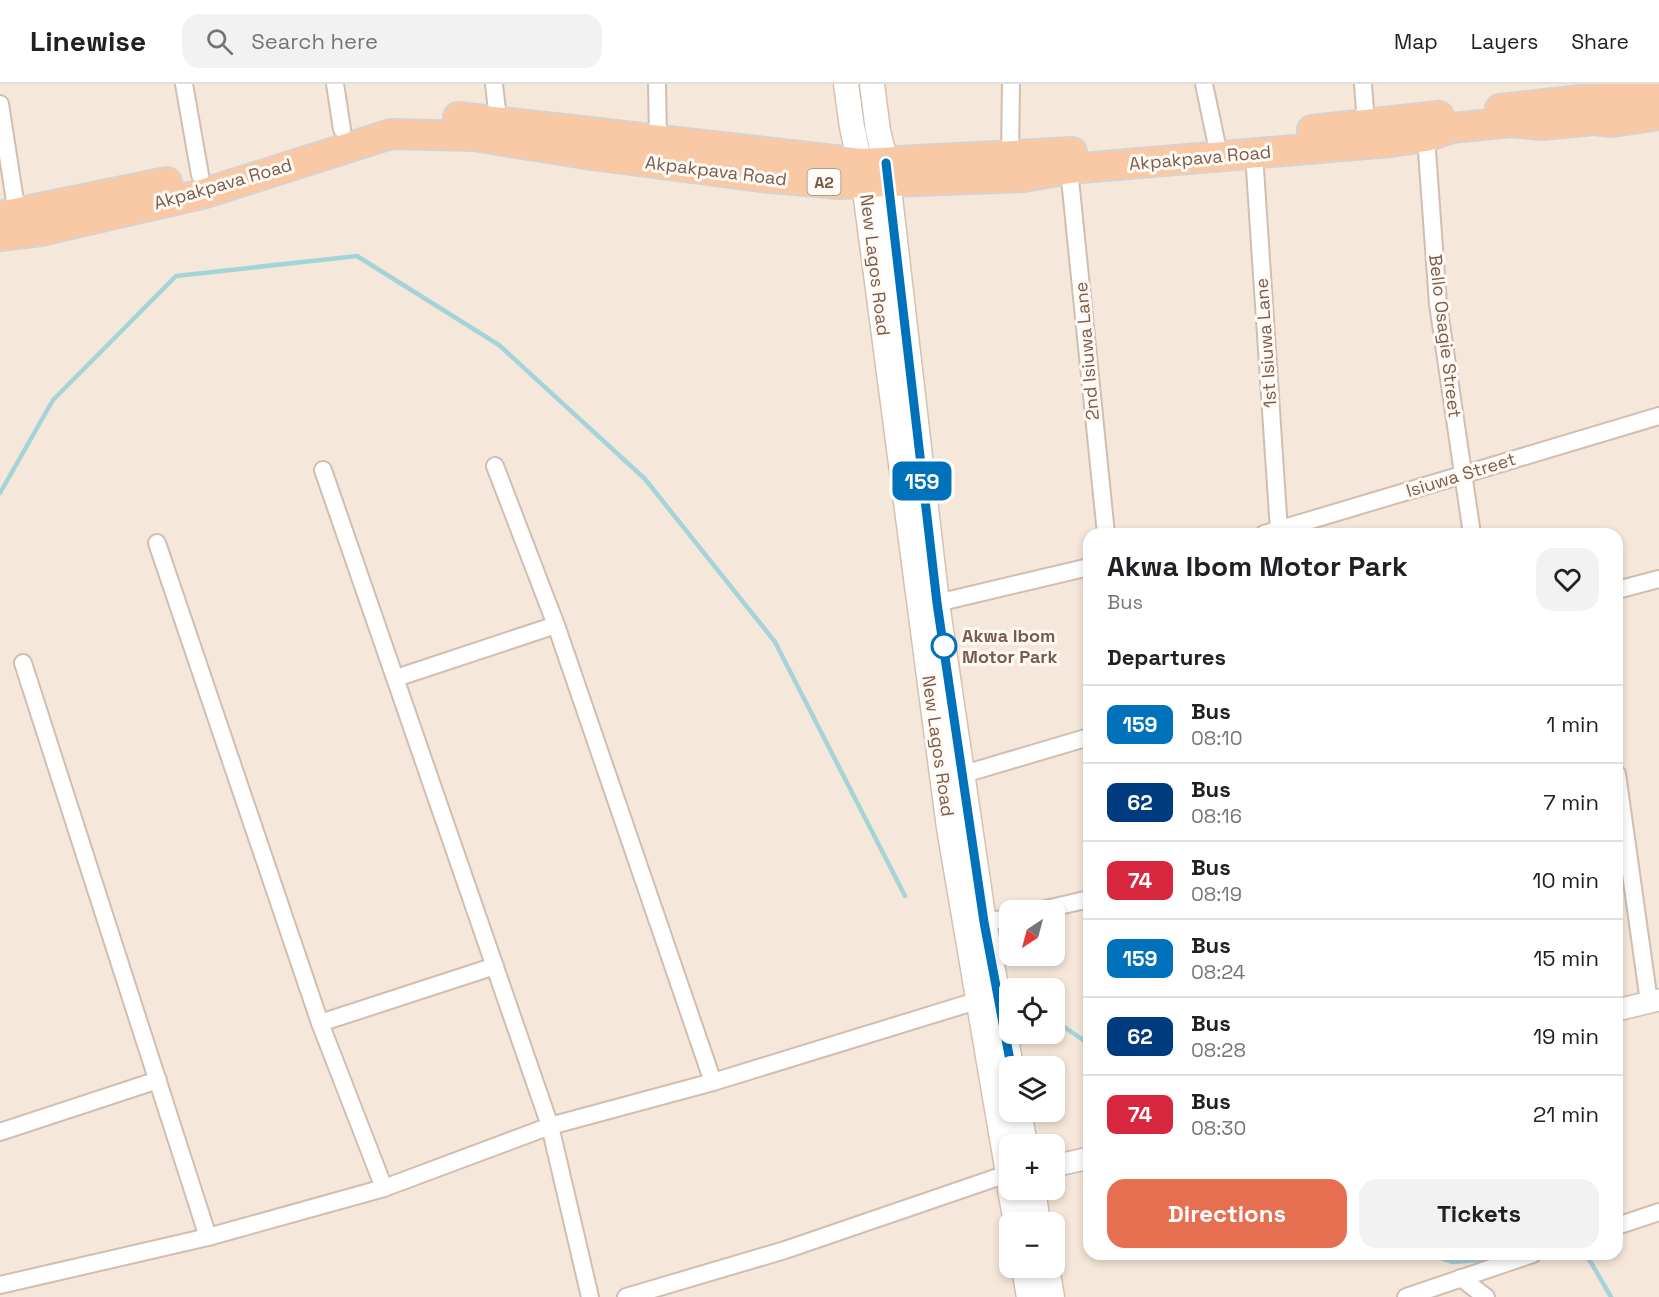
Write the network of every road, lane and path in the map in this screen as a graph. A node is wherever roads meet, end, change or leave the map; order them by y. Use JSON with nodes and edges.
{"nodes":[{"id":1,"x":184,"y":84,"type":"edge"},
{"id":2,"x":335,"y":84,"type":"edge"},
{"id":3,"x":494,"y":84,"type":"edge"},
{"id":4,"x":657,"y":84,"type":"edge"},
{"id":5,"x":846,"y":84,"type":"edge"},
{"id":6,"x":872,"y":84,"type":"edge"},
{"id":7,"x":1011,"y":84,"type":"edge"},
{"id":8,"x":1204,"y":84,"type":"edge"},
{"id":9,"x":1363,"y":84,"type":"edge"},
{"id":10,"x":1659,"y":91,"type":"edge"},
{"id":11,"x":0,"y":104,"type":"edge"},
{"id":12,"x":1659,"y":115,"type":"edge"},
{"id":13,"x":498,"y":119,"type":"junction"},
{"id":14,"x":1366,"y":124,"type":"junction"},
{"id":15,"x":342,"y":129,"type":"junction"},
{"id":16,"x":1426,"y":137,"type":"junction"},
{"id":17,"x":658,"y":138,"type":"junction"},
{"id":18,"x":1216,"y":141,"type":"junction"},
{"id":19,"x":1254,"y":154,"type":"junction"},
{"id":20,"x":1010,"y":157,"type":"junction"},
{"id":21,"x":1069,"y":169,"type":"junction"},
{"id":22,"x":875,"y":173,"type":"junction"},
{"id":23,"x":200,"y":175,"type":"junction"},
{"id":24,"x":6,"y":222,"type":"edge"},
{"id":25,"x":1659,"y":416,"type":"edge"},
{"id":26,"x":495,"y":466,"type":"dead end"},
{"id":27,"x":323,"y":470,"type":"dead end"},
{"id":28,"x":1463,"y":473,"type":"junction"},
{"id":29,"x":1105,"y":528,"type":"edge"},
{"id":30,"x":1271,"y":528,"type":"edge"},
{"id":31,"x":1287,"y":528,"type":"edge"},
{"id":32,"x":1471,"y":528,"type":"edge"},
{"id":33,"x":157,"y":543,"type":"dead end"},
{"id":34,"x":1083,"y":568,"type":"edge"},
{"id":35,"x":1659,"y":579,"type":"edge"},
{"id":36,"x":1623,"y":588,"type":"edge"},
{"id":37,"x":937,"y":603,"type":"junction"},
{"id":38,"x":556,"y":625,"type":"junction"},
{"id":39,"x":23,"y":663,"type":"dead end"},
{"id":40,"x":396,"y":678,"type":"junction"},
{"id":41,"x":1083,"y":739,"type":"edge"},
{"id":42,"x":964,"y":774,"type":"junction"},
{"id":43,"x":1623,"y":811,"type":"edge"},
{"id":44,"x":1083,"y":900,"type":"edge"},
{"id":45,"x":1065,"y":905,"type":"edge"},
{"id":46,"x":999,"y":920,"type":"edge"},
{"id":47,"x":984,"y":922,"type":"junction"},
{"id":48,"x":495,"y":966,"type":"junction"},
{"id":49,"x":989,"y":997,"type":"junction"},
{"id":50,"x":1654,"y":1001,"type":"edge"},
{"id":51,"x":1623,"y":1009,"type":"edge"},
{"id":52,"x":320,"y":1023,"type":"junction"},
{"id":53,"x":1008,"y":1056,"type":"edge"},
{"id":54,"x":158,"y":1080,"type":"junction"},
{"id":55,"x":713,"y":1082,"type":"junction"},
{"id":56,"x":550,"y":1126,"type":"junction"},
{"id":57,"x":0,"y":1132,"type":"edge"},
{"id":58,"x":1004,"y":1134,"type":"edge"},
{"id":59,"x":1083,"y":1159,"type":"edge"},
{"id":60,"x":1065,"y":1163,"type":"edge"},
{"id":61,"x":999,"y":1186,"type":"edge"},
{"id":62,"x":384,"y":1188,"type":"junction"},
{"id":63,"x":1659,"y":1212,"type":"edge"},
{"id":64,"x":1623,"y":1224,"type":"edge"},
{"id":65,"x":208,"y":1237,"type":"junction"},
{"id":66,"x":1515,"y":1260,"type":"edge"},
{"id":67,"x":1026,"y":1278,"type":"edge"},
{"id":68,"x":1049,"y":1278,"type":"edge"},
{"id":69,"x":1461,"y":1278,"type":"junction"},
{"id":70,"x":0,"y":1285,"type":"edge"},
{"id":71,"x":590,"y":1297,"type":"edge"},
{"id":72,"x":626,"y":1297,"type":"edge"},
{"id":73,"x":1029,"y":1297,"type":"edge"},
{"id":74,"x":1052,"y":1297,"type":"edge"},
{"id":75,"x":1406,"y":1297,"type":"edge"},
{"id":76,"x":1486,"y":1297,"type":"edge"}],
"edges":[{"from":1,"to":23,"type":"street"},
{"from":2,"to":15,"type":"street"},
{"from":3,"to":13,"type":"street"},
{"from":4,"to":17,"type":"street"},
{"from":5,"to":22,"type":"main road"},
{"from":6,"to":22,"type":"main road"},
{"from":7,"to":20,"type":"street"},
{"from":8,"to":18,"type":"street"},
{"from":9,"to":14,"type":"street"},
{"from":10,"to":14,"type":"highway","name":"Akpakpava Road","number":"A2"},
{"from":11,"to":24,"type":"street"},
{"from":12,"to":16,"type":"highway","name":"Akpakpava Road","number":"A2"},
{"from":13,"to":15,"type":"highway","name":"Akpakpava Road","number":"A2"},
{"from":13,"to":17,"type":"highway","name":"Akpakpava Road","number":"A2"},
{"from":14,"to":18,"type":"highway","name":"Akpakpava Road","number":"A2"},
{"from":15,"to":23,"type":"highway","name":"Akpakpava Road","number":"A2"},
{"from":16,"to":19,"type":"highway","name":"Akpakpava Road","number":"A2"},
{"from":16,"to":28,"type":"street","name":"Bello Osagie Street"},
{"from":17,"to":22,"type":"highway","name":"Akpakpava Road","number":"A2"},
{"from":18,"to":20,"type":"highway","name":"Akpakpava Road","number":"A2"},
{"from":19,"to":21,"type":"highway","name":"Akpakpava Road","number":"A2"},
{"from":19,"to":30,"type":"street","name":"1st Isiuwa Lane"},
{"from":20,"to":22,"type":"highway","name":"Akpakpava Road","number":"A2"},
{"from":21,"to":22,"type":"highway","name":"Akpakpava Road","number":"A2"},
{"from":21,"to":29,"type":"street","name":"2nd Isiuwa Lane"},
{"from":22,"to":24,"type":"highway","name":"Akpakpava Road","number":"A2"},
{"from":22,"to":37,"type":"main road","name":"New Lagos Road"},
{"from":22,"to":49,"type":"main road","name":"New Lagos Road"},
{"from":23,"to":24,"type":"highway","name":"Akpakpava Road","number":"A2"},
{"from":25,"to":28,"type":"street","name":"Isiuwa Street"},
{"from":26,"to":38,"type":"street"},
{"from":27,"to":40,"type":"street"},
{"from":28,"to":31,"type":"street","name":"Isiuwa Street"},
{"from":28,"to":32,"type":"street","name":"Bello Osagie Street"},
{"from":33,"to":52,"type":"street"},
{"from":34,"to":37,"type":"street"},
{"from":35,"to":36,"type":"street"},
{"from":37,"to":42,"type":"main road","name":"New Lagos Road"},
{"from":38,"to":40,"type":"street"},
{"from":38,"to":55,"type":"street"},
{"from":39,"to":54,"type":"street"},
{"from":40,"to":48,"type":"street"},
{"from":41,"to":42,"type":"street"},
{"from":42,"to":47,"type":"main road","name":"New Lagos Road"},
{"from":43,"to":50,"type":"street"},
{"from":44,"to":45,"type":"street"},
{"from":46,"to":47,"type":"street"},
{"from":47,"to":49,"type":"main road","name":"New Lagos Road"},
{"from":48,"to":52,"type":"street"},
{"from":48,"to":56,"type":"street"},
{"from":49,"to":53,"type":"main road","name":"New Lagos Road"},
{"from":49,"to":55,"type":"street"},
{"from":49,"to":58,"type":"main road","name":"New Lagos Road"},
{"from":50,"to":51,"type":"street"},
{"from":52,"to":62,"type":"street"},
{"from":54,"to":57,"type":"street"},
{"from":54,"to":65,"type":"street"},
{"from":55,"to":56,"type":"street"},
{"from":56,"to":62,"type":"street"},
{"from":56,"to":71,"type":"street"},
{"from":59,"to":60,"type":"street"},
{"from":61,"to":72,"type":"street"},
{"from":62,"to":65,"type":"street"},
{"from":63,"to":64,"type":"street"},
{"from":65,"to":70,"type":"street"},
{"from":66,"to":69,"type":"street"},
{"from":67,"to":73,"type":"main road"},
{"from":68,"to":74,"type":"main road"},
{"from":69,"to":75,"type":"street"},
{"from":69,"to":76,"type":"street"}]}
